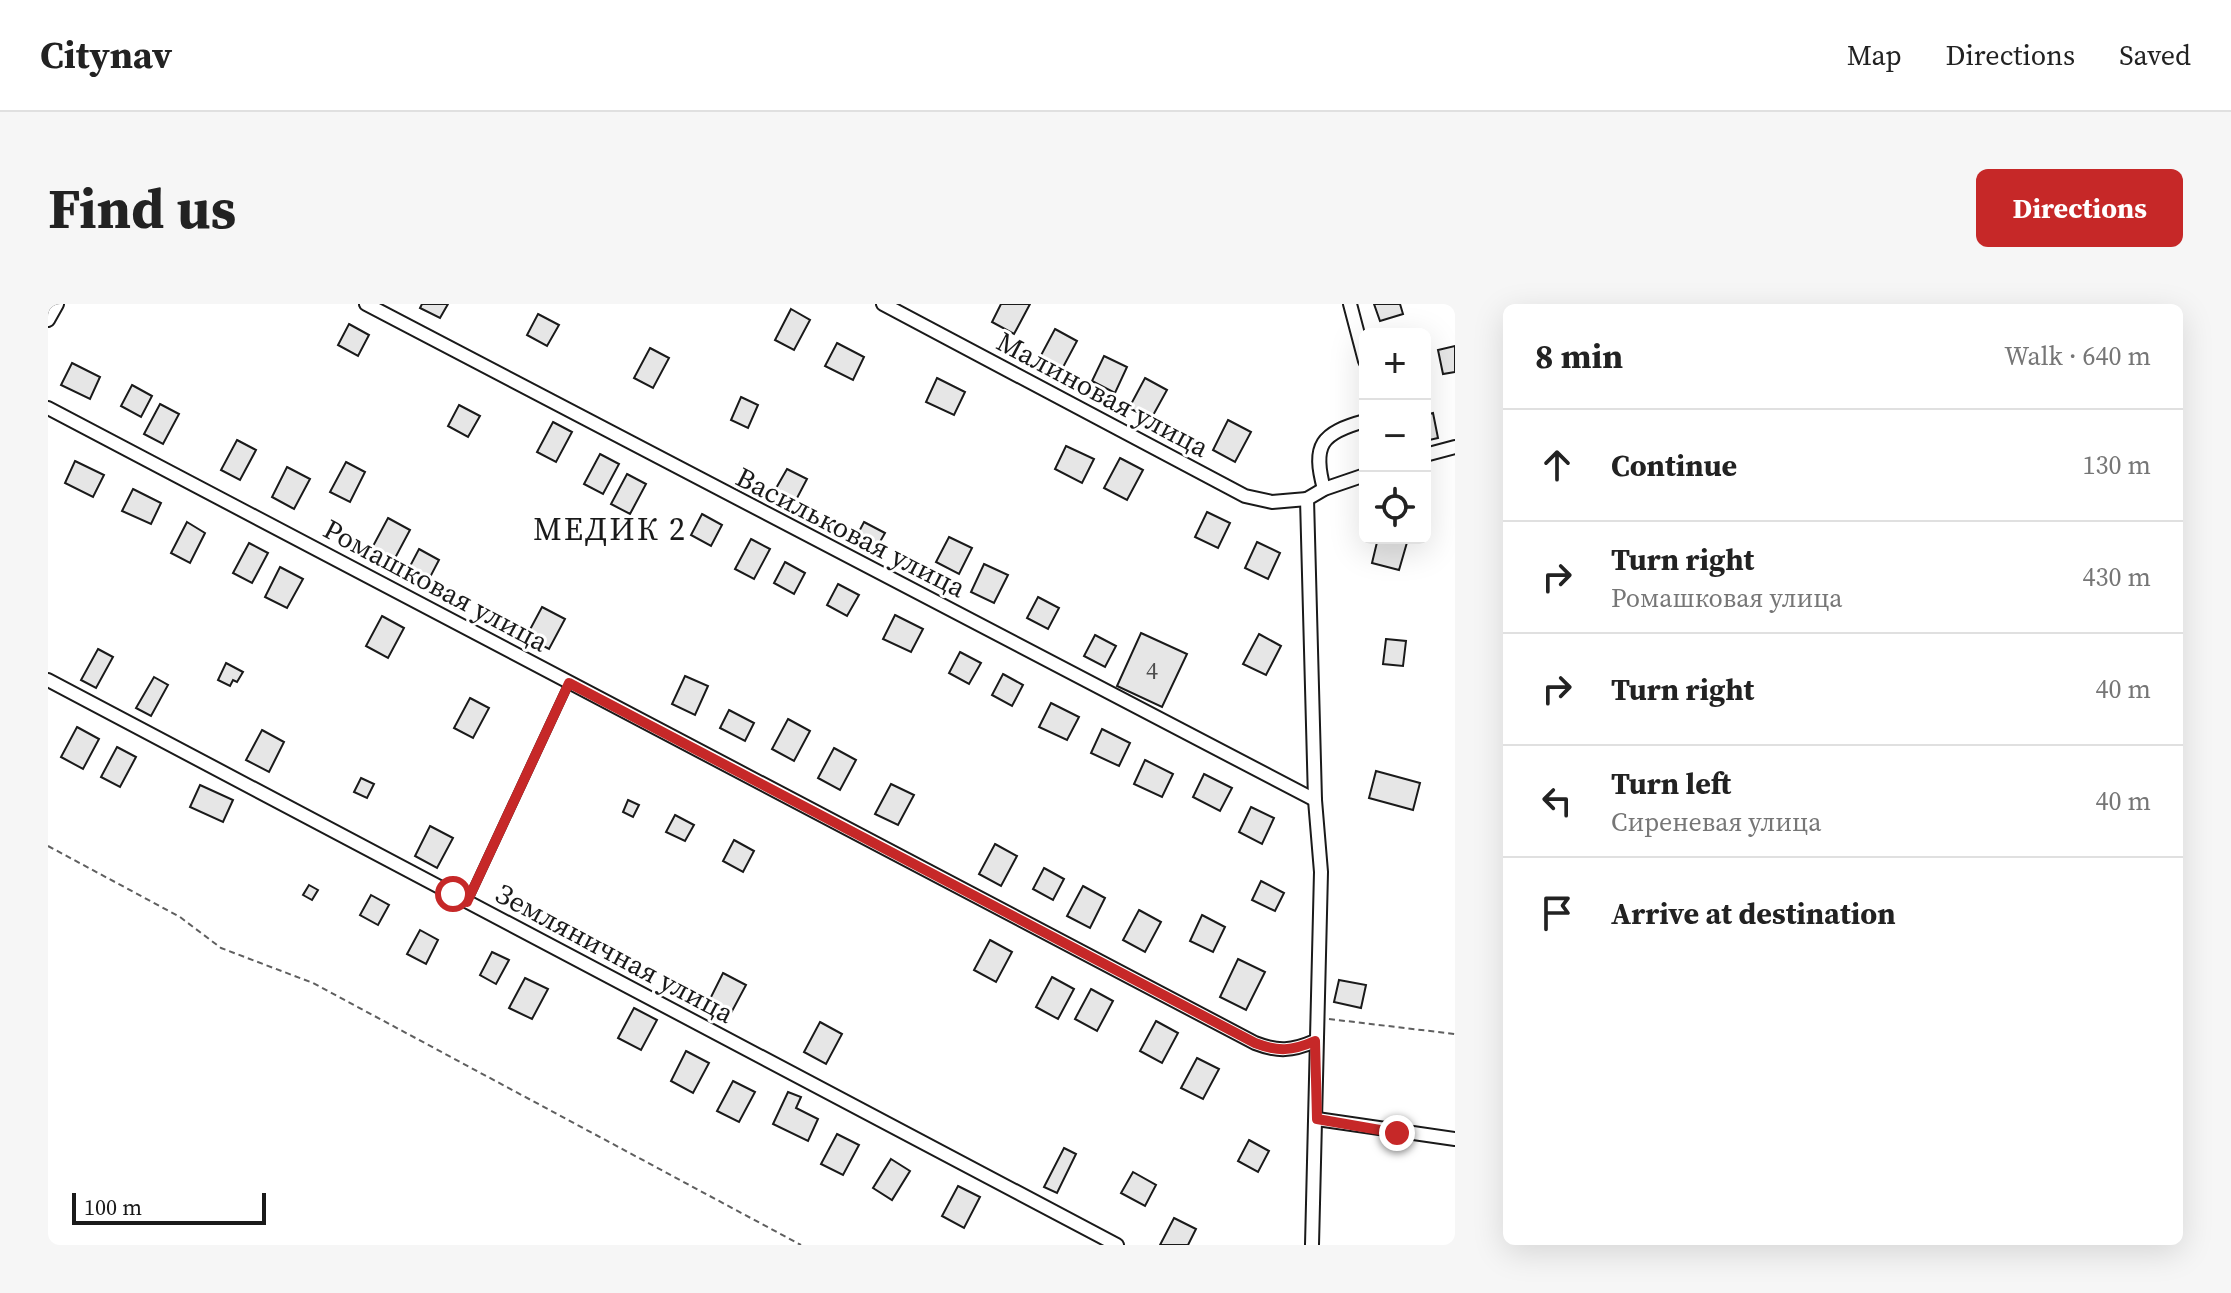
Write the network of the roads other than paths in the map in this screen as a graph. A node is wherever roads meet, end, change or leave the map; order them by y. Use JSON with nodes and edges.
{"nodes":[{"id":1,"x":57,"y":304,"type":"edge"},
{"id":2,"x":366,"y":304,"type":"edge"},
{"id":3,"x":883,"y":304,"type":"edge"},
{"id":4,"x":1350,"y":304,"type":"edge"},
{"id":5,"x":48,"y":320,"type":"edge"},
{"id":6,"x":1359,"y":338,"type":"edge"},
{"id":7,"x":48,"y":408,"type":"edge"},
{"id":8,"x":1359,"y":423,"type":"edge"},
{"id":9,"x":1455,"y":447,"type":"edge"},
{"id":10,"x":1431,"y":453,"type":"edge"},
{"id":11,"x":1359,"y":477,"type":"edge"},
{"id":12,"x":1324,"y":489,"type":"junction"},
{"id":13,"x":1307,"y":499,"type":"junction"},
{"id":14,"x":48,"y":680,"type":"edge"},
{"id":15,"x":569,"y":683,"type":"junction"},
{"id":16,"x":1315,"y":800,"type":"junction"},
{"id":17,"x":467,"y":902,"type":"junction"},
{"id":18,"x":1315,"y":1041,"type":"junction"},
{"id":19,"x":1317,"y":1119,"type":"junction"},
{"id":20,"x":1455,"y":1139,"type":"edge"},
{"id":21,"x":1117,"y":1245,"type":"edge"},
{"id":22,"x":1312,"y":1245,"type":"edge"}],
"edges":[{"from":1,"to":5,"type":"street"},
{"from":2,"to":16,"type":"street","name":"Васильковая улица"},
{"from":3,"to":13,"type":"street","name":"Малиновая улица"},
{"from":4,"to":6,"type":"street"},
{"from":7,"to":15,"type":"street","name":"Ромашковая улица"},
{"from":8,"to":12,"type":"street"},
{"from":9,"to":10,"type":"street"},
{"from":11,"to":12,"type":"street"},
{"from":12,"to":13,"type":"street"},
{"from":13,"to":16,"type":"street"},
{"from":14,"to":17,"type":"street","name":"Земляничная улица"},
{"from":15,"to":17,"type":"lane"},
{"from":15,"to":18,"type":"street","name":"Ромашковая улица"},
{"from":16,"to":18,"type":"street"},
{"from":17,"to":21,"type":"street","name":"Земляничная улица"},
{"from":18,"to":19,"type":"street"},
{"from":19,"to":20,"type":"street"},
{"from":19,"to":22,"type":"street"}]}
